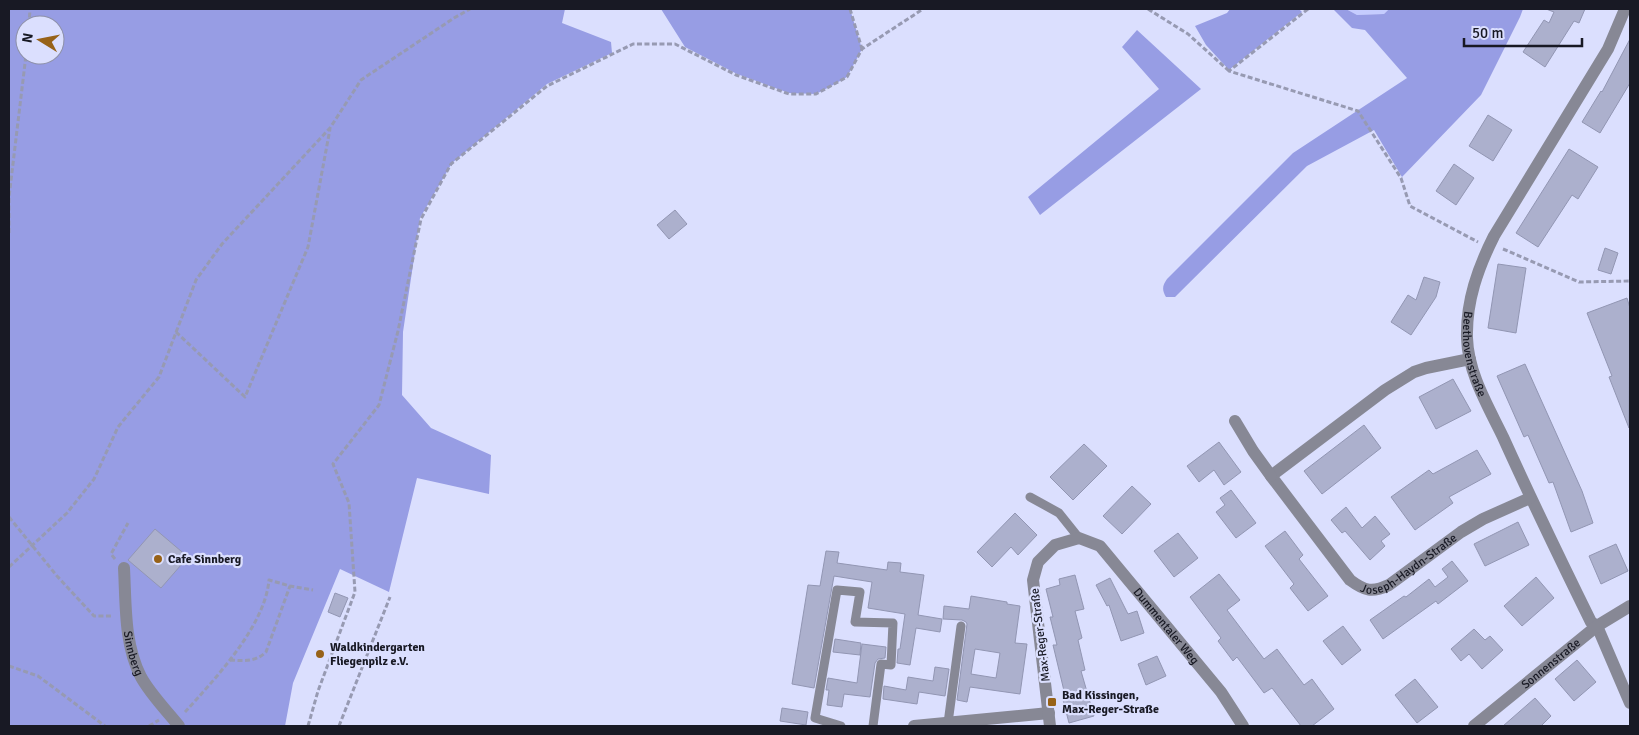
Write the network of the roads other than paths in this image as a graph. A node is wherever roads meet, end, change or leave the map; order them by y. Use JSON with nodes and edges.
{"nodes":[{"id":1,"x":1625,"y":9,"type":"edge"},
{"id":2,"x":1470,"y":359,"type":"junction"},
{"id":3,"x":1235,"y":421,"type":"dead end"},
{"id":4,"x":1271,"y":476,"type":"junction"},
{"id":5,"x":1030,"y":498,"type":"dead end"},
{"id":6,"x":1530,"y":498,"type":"junction"},
{"id":7,"x":1079,"y":538,"type":"junction"},
{"id":8,"x":124,"y":568,"type":"road end"},
{"id":9,"x":1630,"y":606,"type":"edge"},
{"id":10,"x":961,"y":626,"type":"dead end"},
{"id":11,"x":1597,"y":626,"type":"junction"},
{"id":12,"x":1630,"y":703,"type":"edge"},
{"id":13,"x":1048,"y":713,"type":"junction"},
{"id":14,"x":814,"y":722,"type":"edge"},
{"id":15,"x":948,"y":723,"type":"junction"},
{"id":16,"x":178,"y":724,"type":"edge"},
{"id":17,"x":841,"y":726,"type":"edge"},
{"id":18,"x":873,"y":726,"type":"edge"},
{"id":19,"x":914,"y":726,"type":"edge"},
{"id":20,"x":1050,"y":726,"type":"edge"},
{"id":21,"x":1243,"y":726,"type":"edge"},
{"id":22,"x":1474,"y":726,"type":"edge"}],
"edges":[{"from":1,"to":2,"type":"street","name":"Beethovenstraße"},
{"from":2,"to":4,"type":"street"},
{"from":2,"to":6,"type":"street","name":"Beethovenstraße"},
{"from":3,"to":4,"type":"street","name":"Joseph-Haydn-Straße"},
{"from":4,"to":6,"type":"street","name":"Joseph-Haydn-Straße"},
{"from":5,"to":7,"type":"lane"},
{"from":6,"to":11,"type":"street","name":"Beethovenstraße"},
{"from":7,"to":13,"type":"street","name":"Max-Reger-Straße"},
{"from":7,"to":21,"type":"street","name":"Dummentaler Weg"},
{"from":8,"to":16,"type":"street","name":"Sinnberg"},
{"from":9,"to":11,"type":"street","name":"Sonnenstraße"},
{"from":10,"to":15,"type":"lane"},
{"from":11,"to":12,"type":"street","name":"Beethovenstraße"},
{"from":11,"to":22,"type":"street","name":"Sonnenstraße"},
{"from":13,"to":15,"type":"street"},
{"from":13,"to":20,"type":"street","name":"Max-Reger-Straße"},
{"from":14,"to":17,"type":"lane"},
{"from":14,"to":18,"type":"lane"},
{"from":15,"to":19,"type":"street"}]}
